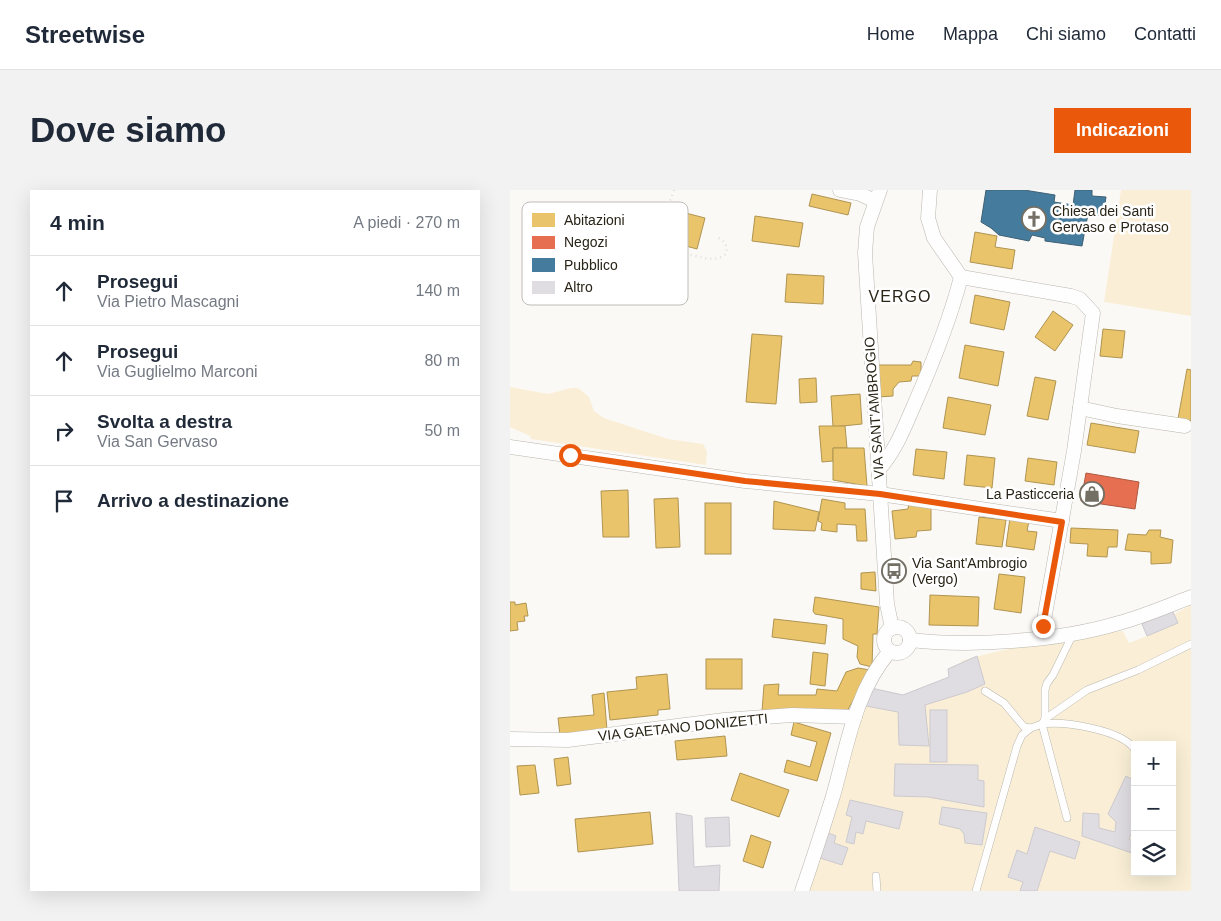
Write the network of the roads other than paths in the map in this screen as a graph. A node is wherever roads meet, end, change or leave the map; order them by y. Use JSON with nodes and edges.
{"nodes":[{"id":1,"x":840,"y":190,"type":"edge"},
{"id":2,"x":930,"y":190,"type":"edge"},
{"id":3,"x":878,"y":195,"type":"edge"},
{"id":4,"x":961,"y":277,"type":"junction"},
{"id":5,"x":1080,"y":408,"type":"junction"},
{"id":6,"x":1186,"y":426,"type":"dead end"},
{"id":7,"x":510,"y":447,"type":"edge"},
{"id":8,"x":879,"y":469,"type":"junction"},
{"id":9,"x":880,"y":494,"type":"junction"},
{"id":10,"x":1062,"y":522,"type":"junction"},
{"id":11,"x":1191,"y":596,"type":"edge"},
{"id":12,"x":892,"y":628,"type":"junction"},
{"id":13,"x":1041,"y":637,"type":"junction"},
{"id":14,"x":1070,"y":638,"type":"dead end"},
{"id":15,"x":910,"y":640,"type":"junction"},
{"id":16,"x":1191,"y":644,"type":"edge"},
{"id":17,"x":890,"y":651,"type":"junction"},
{"id":18,"x":985,"y":691,"type":"dead end"},
{"id":19,"x":855,"y":717,"type":"junction"},
{"id":20,"x":1044,"y":721,"type":"junction"},
{"id":21,"x":1032,"y":728,"type":"junction"},
{"id":22,"x":510,"y":739,"type":"edge"},
{"id":23,"x":1131,"y":746,"type":"edge"},
{"id":24,"x":1067,"y":818,"type":"dead end"},
{"id":25,"x":876,"y":876,"type":"dead end"},
{"id":26,"x":802,"y":891,"type":"edge"},
{"id":27,"x":877,"y":891,"type":"edge"},
{"id":28,"x":976,"y":891,"type":"edge"}],
"edges":[{"from":1,"to":3,"type":"street"},
{"from":2,"to":4,"type":"street"},
{"from":3,"to":8,"type":"street","name":"VIA SANT'AMBROGIO"},
{"from":4,"to":5,"type":"street"},
{"from":4,"to":8,"type":"street"},
{"from":5,"to":6,"type":"street"},
{"from":5,"to":10,"type":"street"},
{"from":7,"to":9,"type":"street"},
{"from":8,"to":9,"type":"street","name":"VIA SANT'AMBROGIO"},
{"from":9,"to":10,"type":"street"},
{"from":9,"to":12,"type":"street","name":"VIA SANT'AMBROGIO"},
{"from":10,"to":13,"type":"street"},
{"from":11,"to":13,"type":"street"},
{"from":12,"to":15,"type":"street"},
{"from":12,"to":17,"type":"street"},
{"from":13,"to":15,"type":"street"},
{"from":14,"to":20,"type":"lane"},
{"from":15,"to":17,"type":"street"},
{"from":16,"to":20,"type":"lane"},
{"from":17,"to":19,"type":"street"},
{"from":18,"to":21,"type":"lane"},
{"from":19,"to":22,"type":"street","name":"VIA GAETANO DONIZETTI"},
{"from":19,"to":26,"type":"street"},
{"from":20,"to":21,"type":"lane"},
{"from":20,"to":23,"type":"lane"},
{"from":20,"to":24,"type":"lane"},
{"from":21,"to":28,"type":"lane"},
{"from":25,"to":27,"type":"lane"}]}
